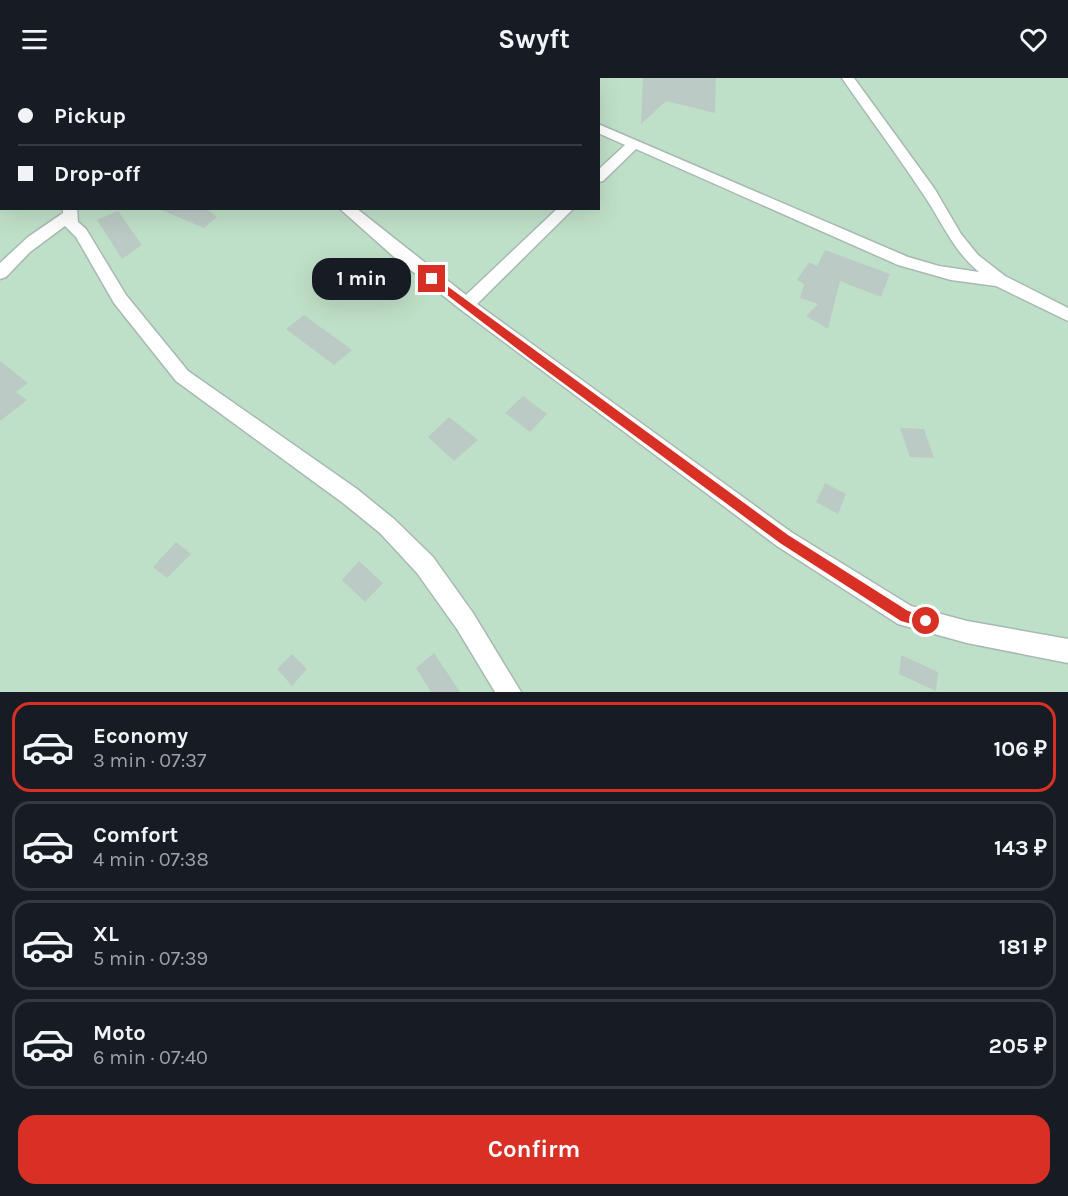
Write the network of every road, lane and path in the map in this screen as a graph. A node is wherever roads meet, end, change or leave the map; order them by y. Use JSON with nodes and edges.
{"nodes":[{"id":1,"x":848,"y":78,"type":"edge"},
{"id":2,"x":600,"y":129,"type":"edge"},
{"id":3,"x":635,"y":143,"type":"junction"},
{"id":4,"x":600,"y":176,"type":"edge"},
{"id":5,"x":348,"y":210,"type":"edge"},
{"id":6,"x":565,"y":210,"type":"edge"},
{"id":7,"x":70,"y":212,"type":"edge"},
{"id":8,"x":0,"y":273,"type":"edge"},
{"id":9,"x":999,"y":280,"type":"junction"},
{"id":10,"x":466,"y":305,"type":"junction"},
{"id":11,"x":1068,"y":315,"type":"edge"},
{"id":12,"x":1068,"y":651,"type":"edge"},
{"id":13,"x":509,"y":692,"type":"edge"}],
"edges":[{"from":1,"to":9,"type":"lane"},
{"from":2,"to":3,"type":"lane"},
{"from":3,"to":4,"type":"lane"},
{"from":3,"to":9,"type":"lane"},
{"from":5,"to":10,"type":"lane"},
{"from":6,"to":10,"type":"lane"},
{"from":7,"to":8,"type":"lane"},
{"from":7,"to":13,"type":"lane"},
{"from":9,"to":11,"type":"lane"},
{"from":10,"to":12,"type":"lane"}]}
